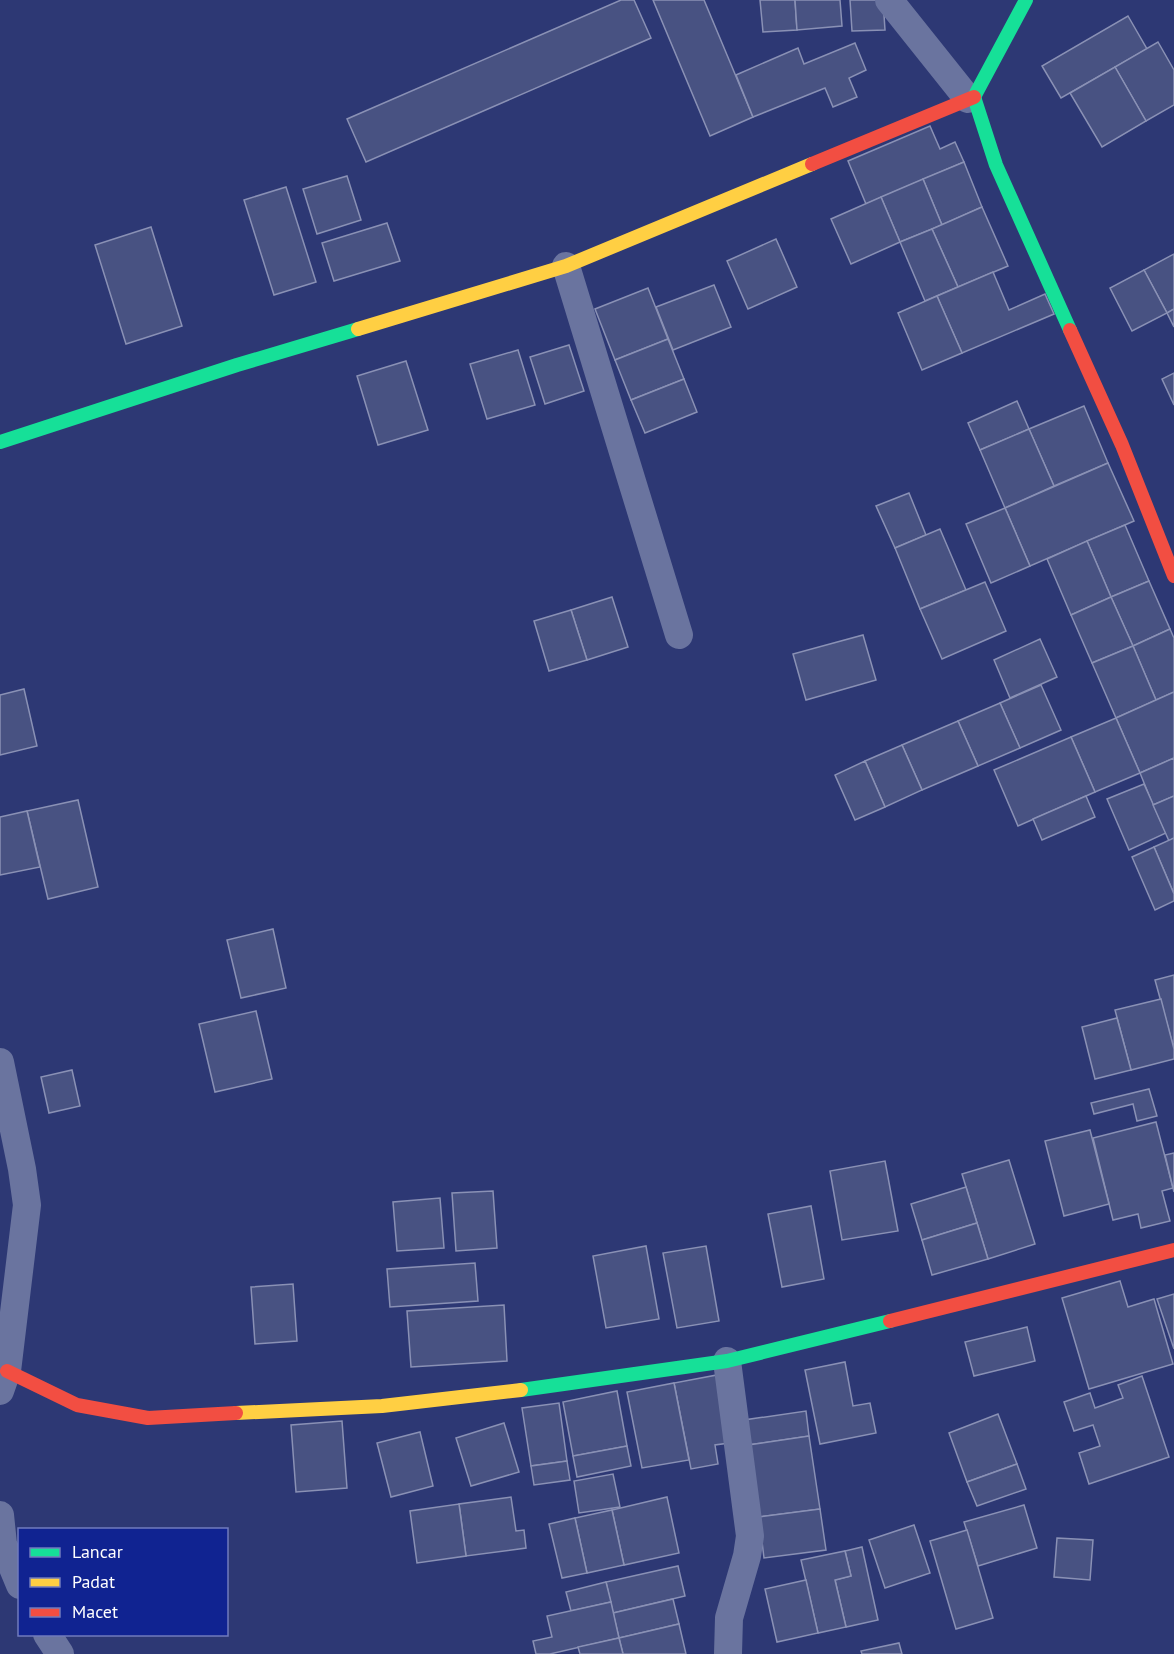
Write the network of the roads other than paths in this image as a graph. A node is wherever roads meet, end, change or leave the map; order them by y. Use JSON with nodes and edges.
{"nodes":[{"id":1,"x":889,"y":0,"type":"edge"},
{"id":2,"x":1026,"y":0,"type":"edge"},
{"id":3,"x":971,"y":98,"type":"junction"},
{"id":4,"x":566,"y":266,"type":"junction"},
{"id":5,"x":0,"y":442,"type":"edge"},
{"id":6,"x":1174,"y":576,"type":"edge"},
{"id":7,"x":679,"y":635,"type":"dead end"},
{"id":8,"x":0,"y":1062,"type":"edge"},
{"id":9,"x":1174,"y":1250,"type":"edge"},
{"id":10,"x":727,"y":1361,"type":"junction"},
{"id":11,"x":4,"y":1381,"type":"edge"},
{"id":12,"x":0,"y":1515,"type":"edge"},
{"id":13,"x":18,"y":1581,"type":"edge"},
{"id":14,"x":48,"y":1636,"type":"edge"},
{"id":15,"x":60,"y":1654,"type":"edge"},
{"id":16,"x":728,"y":1654,"type":"edge"}],
"edges":[{"from":1,"to":3,"type":"street"},
{"from":2,"to":3,"type":"street"},
{"from":3,"to":4,"type":"street"},
{"from":3,"to":6,"type":"street"},
{"from":4,"to":5,"type":"street"},
{"from":4,"to":7,"type":"street"},
{"from":8,"to":11,"type":"street"},
{"from":9,"to":10,"type":"street"},
{"from":10,"to":11,"type":"street"},
{"from":10,"to":16,"type":"street"},
{"from":12,"to":13,"type":"street"},
{"from":14,"to":15,"type":"street"}]}
